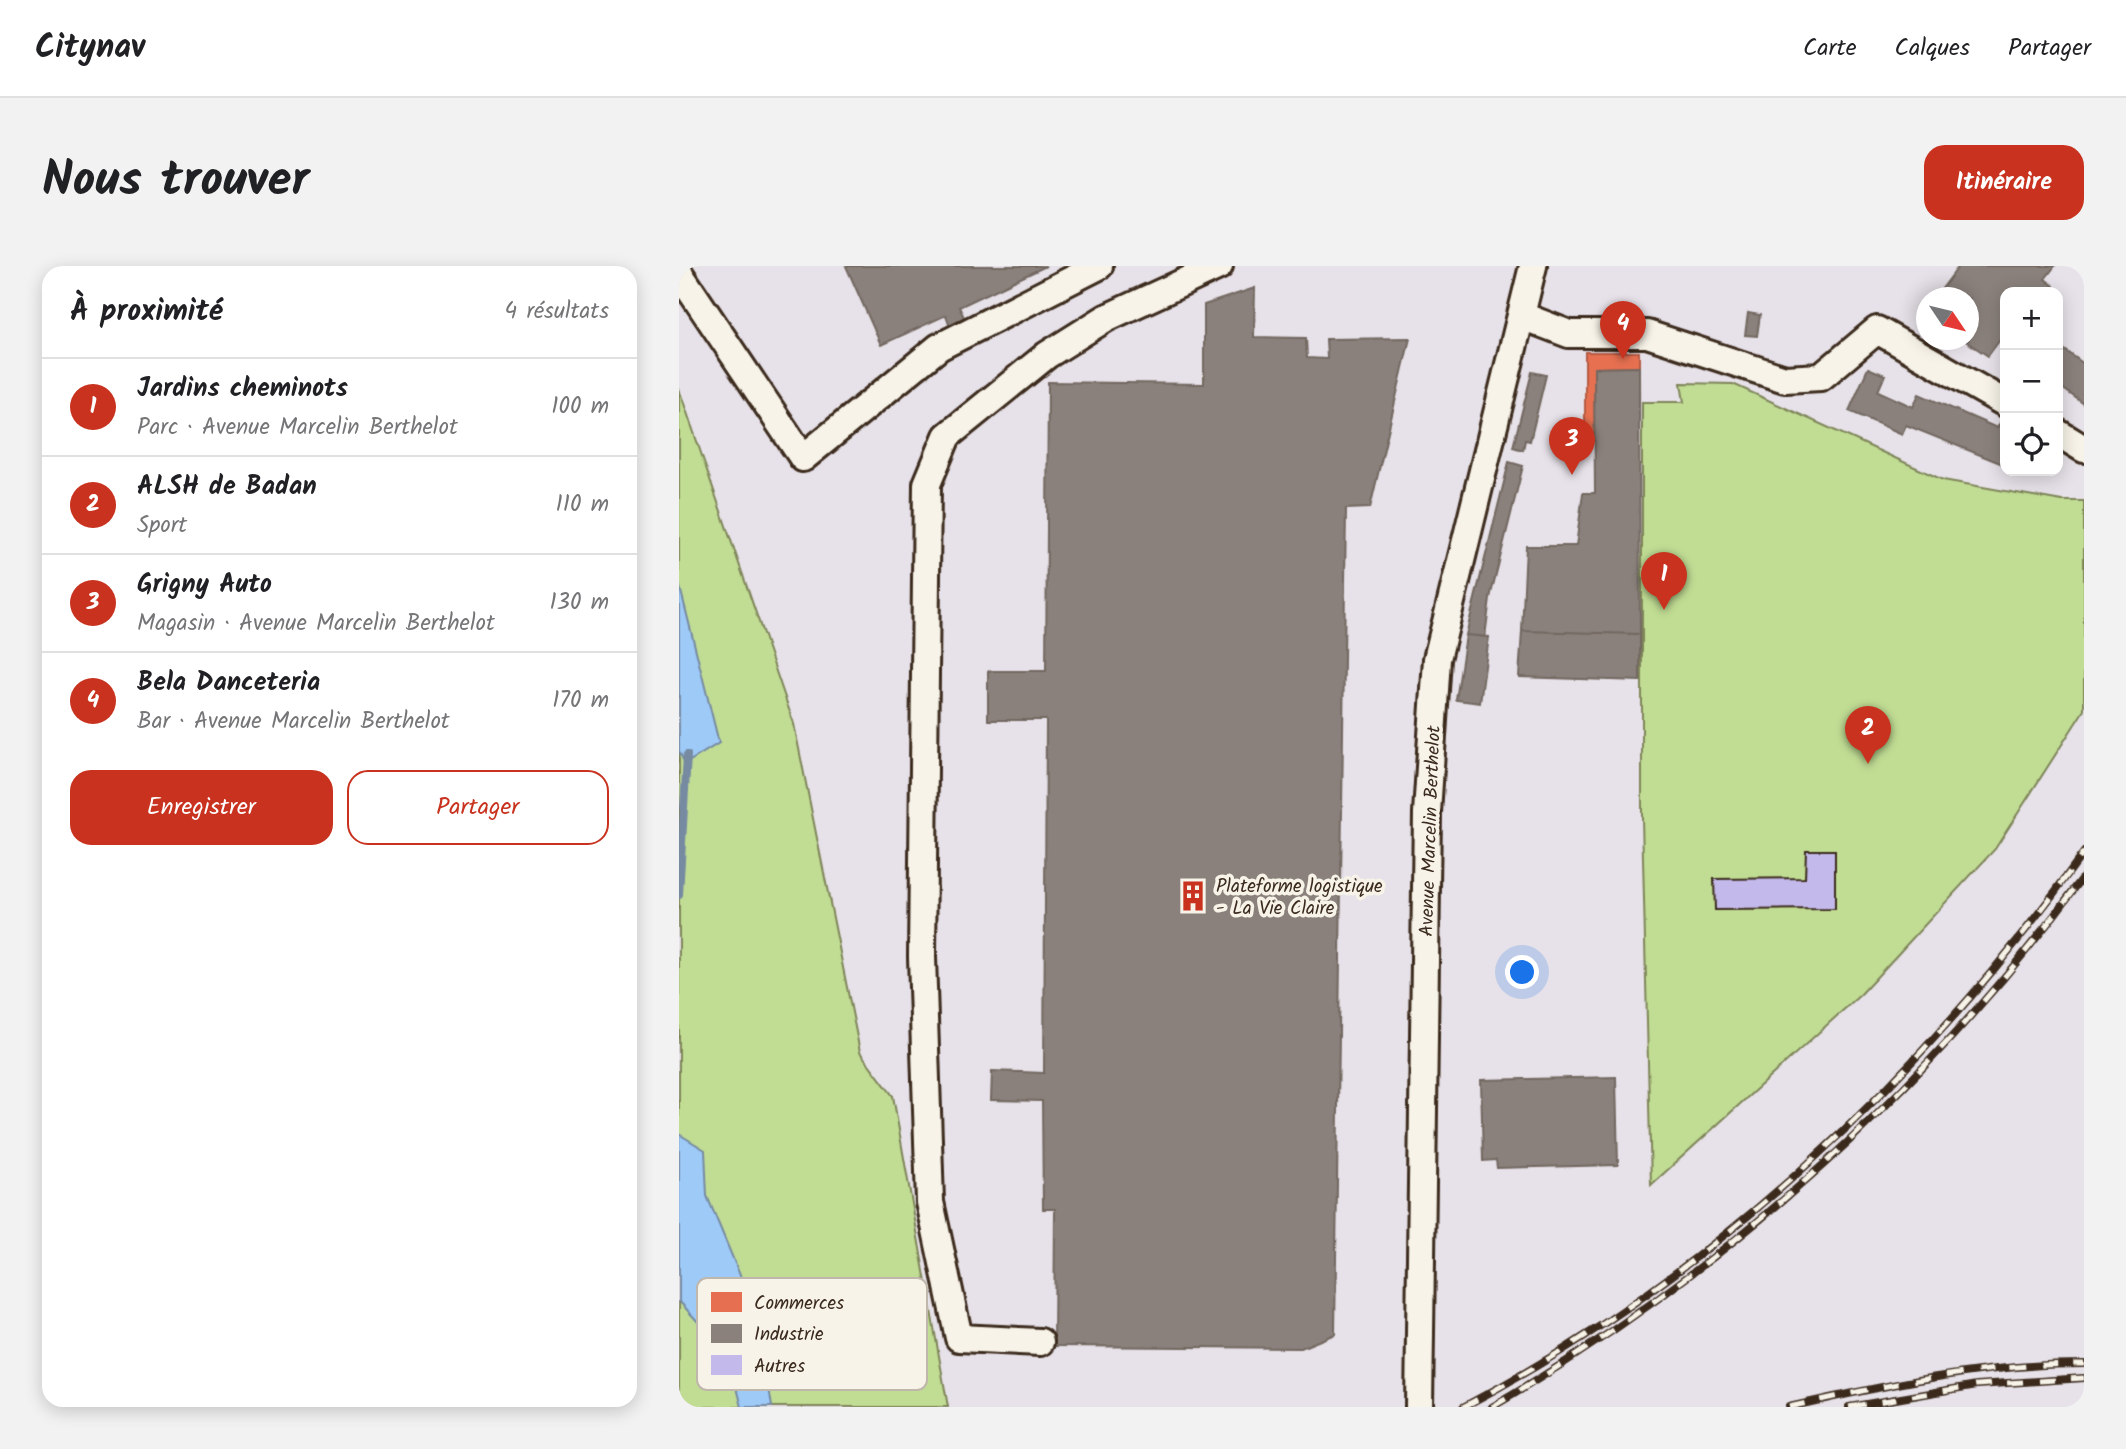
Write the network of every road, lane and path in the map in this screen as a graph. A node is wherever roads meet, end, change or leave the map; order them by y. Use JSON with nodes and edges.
{"nodes":[{"id":1,"x":1099,"y":266,"type":"edge"},
{"id":2,"x":1219,"y":266,"type":"edge"},
{"id":3,"x":1533,"y":266,"type":"edge"},
{"id":4,"x":679,"y":273,"type":"edge"},
{"id":5,"x":1522,"y":316,"type":"junction"},
{"id":6,"x":2000,"y":400,"type":"edge"},
{"id":7,"x":2063,"y":436,"type":"edge"},
{"id":8,"x":2084,"y":449,"type":"edge"},
{"id":9,"x":1040,"y":1342,"type":"dead end"},
{"id":10,"x":1419,"y":1407,"type":"edge"}],
"edges":[{"from":1,"to":4,"type":"street"},
{"from":2,"to":9,"type":"street"},
{"from":3,"to":5,"type":"street","name":"Avenue Marcelin Berthelot"},
{"from":5,"to":6,"type":"street"},
{"from":5,"to":10,"type":"street","name":"Avenue Marcelin Berthelot"},
{"from":7,"to":8,"type":"street"}]}
